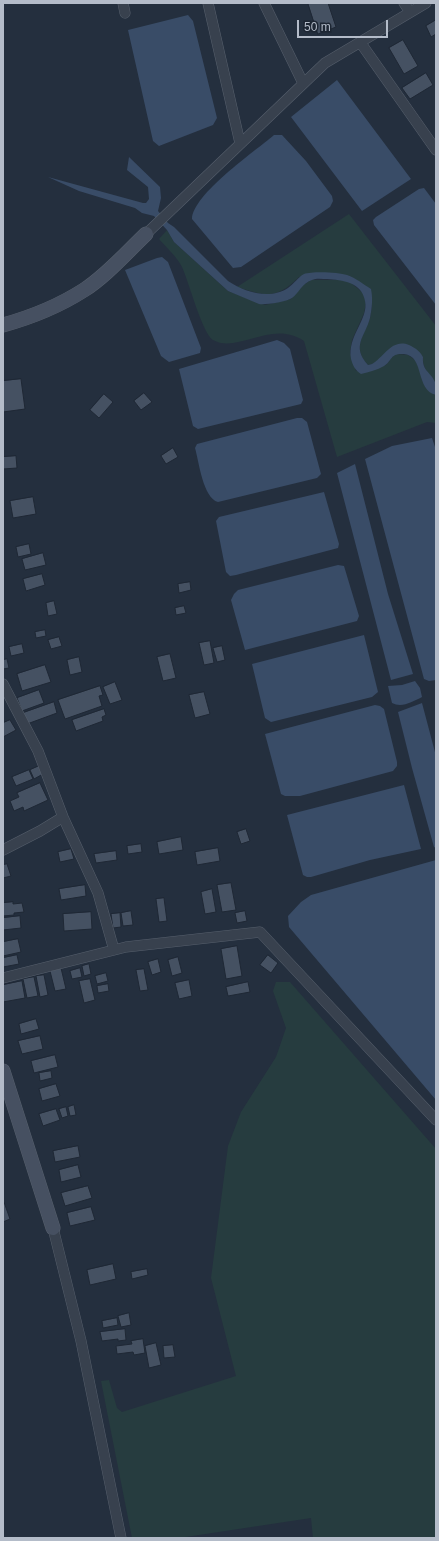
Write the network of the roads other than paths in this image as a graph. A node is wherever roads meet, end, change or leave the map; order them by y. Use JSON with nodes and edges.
{"nodes":[{"id":1,"x":208,"y":3,"type":"edge"},
{"id":2,"x":264,"y":3,"type":"edge"},
{"id":3,"x":404,"y":3,"type":"edge"},
{"id":4,"x":426,"y":3,"type":"edge"},
{"id":5,"x":410,"y":12,"type":"junction"},
{"id":6,"x":360,"y":42,"type":"junction"},
{"id":7,"x":304,"y":83,"type":"junction"},
{"id":8,"x":240,"y":143,"type":"junction"},
{"id":9,"x":436,"y":150,"type":"edge"},
{"id":10,"x":146,"y":234,"type":"joint"},
{"id":11,"x":3,"y":325,"type":"edge"},
{"id":12,"x":3,"y":684,"type":"edge"},
{"id":13,"x":63,"y":817,"type":"junction"},
{"id":14,"x":3,"y":850,"type":"edge"},
{"id":15,"x":114,"y":950,"type":"junction"},
{"id":16,"x":3,"y":978,"type":"edge"},
{"id":17,"x":3,"y":1071,"type":"edge"},
{"id":18,"x":436,"y":1120,"type":"edge"},
{"id":19,"x":53,"y":1228,"type":"joint"},
{"id":20,"x":121,"y":1538,"type":"edge"}],
"edges":[{"from":1,"to":8,"type":"street"},
{"from":2,"to":7,"type":"street"},
{"from":3,"to":5,"type":"street"},
{"from":4,"to":5,"type":"street"},
{"from":5,"to":6,"type":"street"},
{"from":6,"to":7,"type":"street"},
{"from":6,"to":9,"type":"street"},
{"from":7,"to":8,"type":"street"},
{"from":8,"to":10,"type":"street"},
{"from":10,"to":11,"type":"street"},
{"from":12,"to":13,"type":"street"},
{"from":13,"to":14,"type":"street"},
{"from":13,"to":15,"type":"street"},
{"from":15,"to":16,"type":"street"},
{"from":15,"to":18,"type":"street"},
{"from":17,"to":19,"type":"street"},
{"from":19,"to":20,"type":"street"}]}
